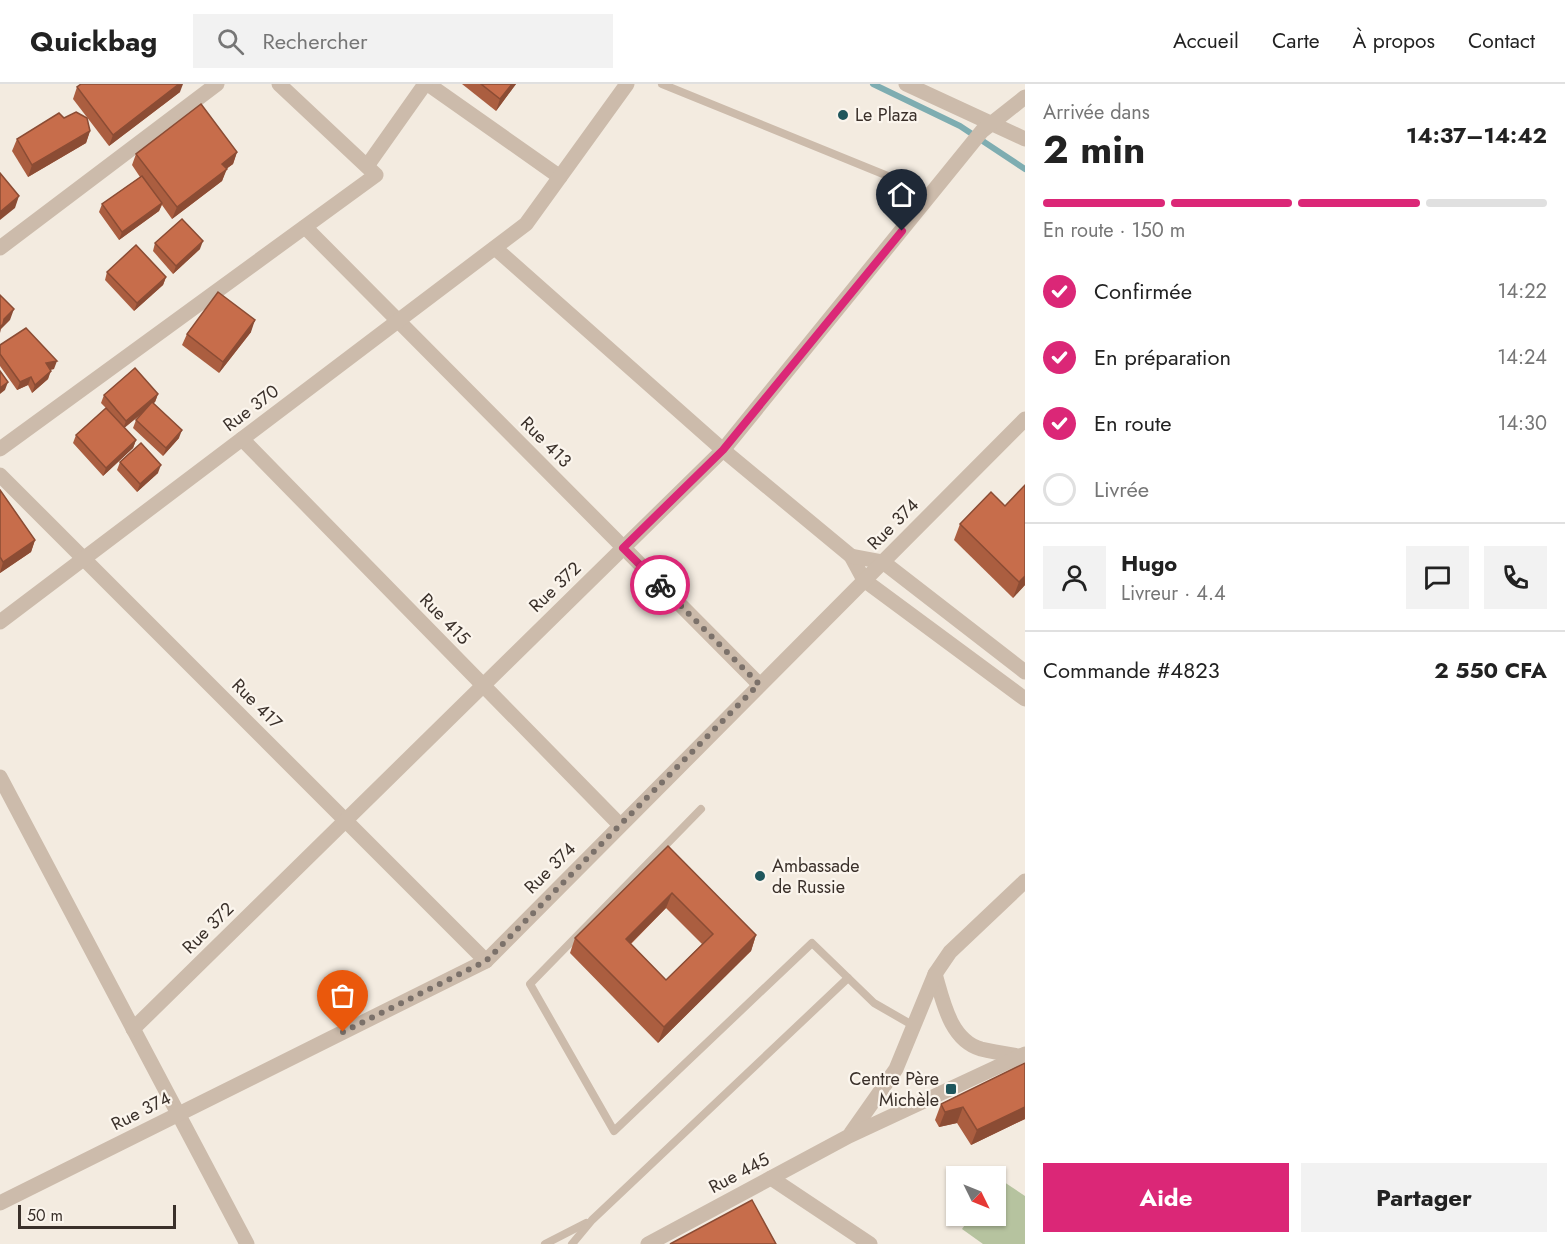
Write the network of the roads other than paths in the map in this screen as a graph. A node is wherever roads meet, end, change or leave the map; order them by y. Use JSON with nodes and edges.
{"nodes":[{"id":1,"x":217,"y":84,"type":"edge"},
{"id":2,"x":279,"y":84,"type":"edge"},
{"id":3,"x":426,"y":84,"type":"edge"},
{"id":4,"x":627,"y":84,"type":"edge"},
{"id":5,"x":662,"y":84,"type":"edge"},
{"id":6,"x":906,"y":84,"type":"edge"},
{"id":7,"x":1025,"y":97,"type":"edge"},
{"id":8,"x":986,"y":127,"type":"junction"},
{"id":9,"x":1025,"y":139,"type":"edge"},
{"id":10,"x":367,"y":166,"type":"junction"},
{"id":11,"x":560,"y":177,"type":"junction"},
{"id":12,"x":932,"y":194,"type":"junction"},
{"id":13,"x":305,"y":227,"type":"junction"},
{"id":14,"x":0,"y":248,"type":"edge"},
{"id":15,"x":495,"y":248,"type":"junction"},
{"id":16,"x":398,"y":321,"type":"junction"},
{"id":17,"x":1025,"y":419,"type":"edge"},
{"id":18,"x":242,"y":439,"type":"junction"},
{"id":19,"x":0,"y":449,"type":"edge"},
{"id":20,"x":723,"y":450,"type":"junction"},
{"id":21,"x":0,"y":475,"type":"edge"},
{"id":22,"x":623,"y":548,"type":"junction"},
{"id":23,"x":851,"y":556,"type":"junction"},
{"id":24,"x":84,"y":559,"type":"junction"},
{"id":25,"x":883,"y":562,"type":"junction"},
{"id":26,"x":864,"y":580,"type":"junction"},
{"id":27,"x":0,"y":622,"type":"edge"},
{"id":28,"x":1025,"y":672,"type":"edge"},
{"id":29,"x":759,"y":684,"type":"junction"},
{"id":30,"x":483,"y":685,"type":"junction"},
{"id":31,"x":1025,"y":699,"type":"edge"},
{"id":32,"x":0,"y":777,"type":"edge"},
{"id":33,"x":701,"y":809,"type":"dead end"},
{"id":34,"x":345,"y":819,"type":"junction"},
{"id":35,"x":620,"y":825,"type":"junction"},
{"id":36,"x":1025,"y":881,"type":"edge"},
{"id":37,"x":486,"y":961,"type":"junction"},
{"id":38,"x":935,"y":974,"type":"junction"},
{"id":39,"x":848,"y":978,"type":"junction"},
{"id":40,"x":914,"y":1026,"type":"junction"},
{"id":41,"x":133,"y":1029,"type":"junction"},
{"id":42,"x":1022,"y":1055,"type":"edge"},
{"id":43,"x":178,"y":1114,"type":"junction"},
{"id":44,"x":849,"y":1136,"type":"junction"},
{"id":45,"x":771,"y":1178,"type":"junction"},
{"id":46,"x":1,"y":1200,"type":"edge"},
{"id":47,"x":592,"y":1220,"type":"junction"},
{"id":48,"x":247,"y":1244,"type":"edge"},
{"id":49,"x":545,"y":1244,"type":"edge"},
{"id":50,"x":572,"y":1244,"type":"edge"},
{"id":51,"x":648,"y":1244,"type":"edge"},
{"id":52,"x":870,"y":1244,"type":"edge"}],
"edges":[{"from":1,"to":14,"type":"street"},
{"from":2,"to":10,"type":"street"},
{"from":3,"to":10,"type":"street"},
{"from":3,"to":11,"type":"street"},
{"from":4,"to":11,"type":"street","name":"Rue 370"},
{"from":5,"to":12,"type":"lane"},
{"from":6,"to":8,"type":"street"},
{"from":7,"to":8,"type":"street","name":"Rue 372"},
{"from":8,"to":9,"type":"street"},
{"from":8,"to":12,"type":"street","name":"Rue 372"},
{"from":10,"to":13,"type":"street"},
{"from":11,"to":15,"type":"street","name":"Rue 370"},
{"from":12,"to":20,"type":"street","name":"Rue 372"},
{"from":13,"to":16,"type":"street","name":"Rue 413"},
{"from":13,"to":19,"type":"street"},
{"from":15,"to":16,"type":"street","name":"Rue 370"},
{"from":15,"to":20,"type":"street"},
{"from":16,"to":18,"type":"street","name":"Rue 370"},
{"from":16,"to":22,"type":"street","name":"Rue 413"},
{"from":17,"to":25,"type":"street","name":"Rue 374"},
{"from":18,"to":24,"type":"street","name":"Rue 370"},
{"from":18,"to":30,"type":"street","name":"Rue 415"},
{"from":20,"to":22,"type":"street","name":"Rue 372"},
{"from":20,"to":23,"type":"street"},
{"from":21,"to":24,"type":"street","name":"Rue 417"},
{"from":22,"to":29,"type":"street","name":"Rue 413"},
{"from":22,"to":30,"type":"street","name":"Rue 372"},
{"from":23,"to":25,"type":"street"},
{"from":23,"to":26,"type":"street"},
{"from":24,"to":27,"type":"street","name":"Rue 370"},
{"from":24,"to":34,"type":"street","name":"Rue 417"},
{"from":25,"to":26,"type":"street","name":"Rue 374"},
{"from":25,"to":28,"type":"street"},
{"from":26,"to":29,"type":"street","name":"Rue 374"},
{"from":26,"to":31,"type":"street"},
{"from":29,"to":35,"type":"street","name":"Rue 374"},
{"from":30,"to":34,"type":"street","name":"Rue 372"},
{"from":30,"to":35,"type":"street","name":"Rue 415"},
{"from":32,"to":41,"type":"street"},
{"from":33,"to":39,"type":"lane"},
{"from":34,"to":37,"type":"street","name":"Rue 417"},
{"from":34,"to":41,"type":"street","name":"Rue 372"},
{"from":35,"to":37,"type":"street","name":"Rue 374"},
{"from":36,"to":38,"type":"street"},
{"from":37,"to":43,"type":"street","name":"Rue 374"},
{"from":38,"to":40,"type":"street"},
{"from":38,"to":42,"type":"street"},
{"from":39,"to":40,"type":"lane"},
{"from":39,"to":47,"type":"lane"},
{"from":40,"to":44,"type":"street"},
{"from":41,"to":43,"type":"street"},
{"from":42,"to":44,"type":"street","name":"Rue 445"},
{"from":43,"to":46,"type":"street","name":"Rue 374"},
{"from":43,"to":48,"type":"street"},
{"from":44,"to":45,"type":"street","name":"Rue 445"},
{"from":45,"to":51,"type":"street","name":"Rue 445"},
{"from":45,"to":52,"type":"street"},
{"from":47,"to":49,"type":"lane"},
{"from":47,"to":50,"type":"lane"}]}
